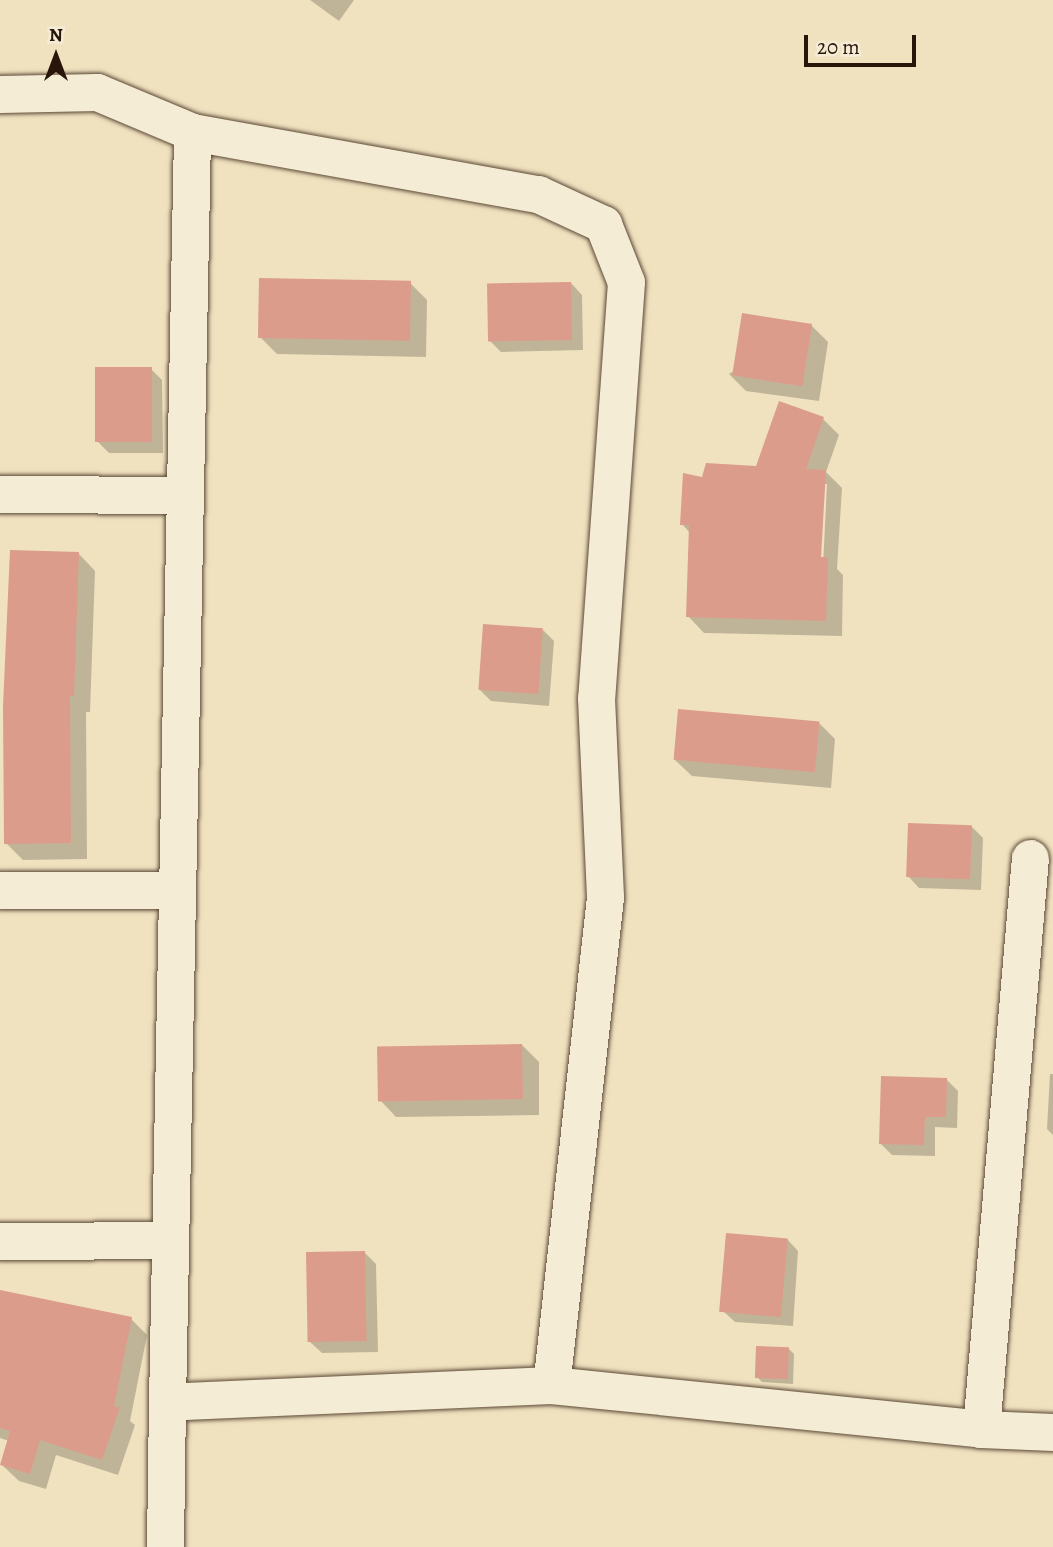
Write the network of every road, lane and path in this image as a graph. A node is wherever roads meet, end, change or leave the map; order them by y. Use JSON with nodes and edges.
{"nodes":[{"id":1,"x":0,"y":94,"type":"edge"},
{"id":2,"x":192,"y":132,"type":"junction"},
{"id":3,"x":0,"y":494,"type":"edge"},
{"id":4,"x":184,"y":495,"type":"junction"},
{"id":5,"x":1030,"y":858,"type":"dead end"},
{"id":6,"x":0,"y":890,"type":"edge"},
{"id":7,"x":177,"y":891,"type":"junction"},
{"id":8,"x":170,"y":1240,"type":"junction"},
{"id":9,"x":0,"y":1241,"type":"edge"},
{"id":10,"x":551,"y":1385,"type":"junction"},
{"id":11,"x":167,"y":1402,"type":"junction"},
{"id":12,"x":981,"y":1429,"type":"junction"},
{"id":13,"x":1053,"y":1432,"type":"edge"},
{"id":14,"x":165,"y":1547,"type":"edge"}],
"edges":[{"from":1,"to":2,"type":"street"},
{"from":2,"to":4,"type":"street"},
{"from":2,"to":10,"type":"street"},
{"from":3,"to":4,"type":"street"},
{"from":4,"to":7,"type":"street"},
{"from":5,"to":12,"type":"street"},
{"from":6,"to":7,"type":"street"},
{"from":7,"to":8,"type":"street"},
{"from":8,"to":9,"type":"street"},
{"from":8,"to":11,"type":"street"},
{"from":10,"to":11,"type":"street"},
{"from":10,"to":12,"type":"street"},
{"from":11,"to":14,"type":"street"},
{"from":12,"to":13,"type":"street"}]}
